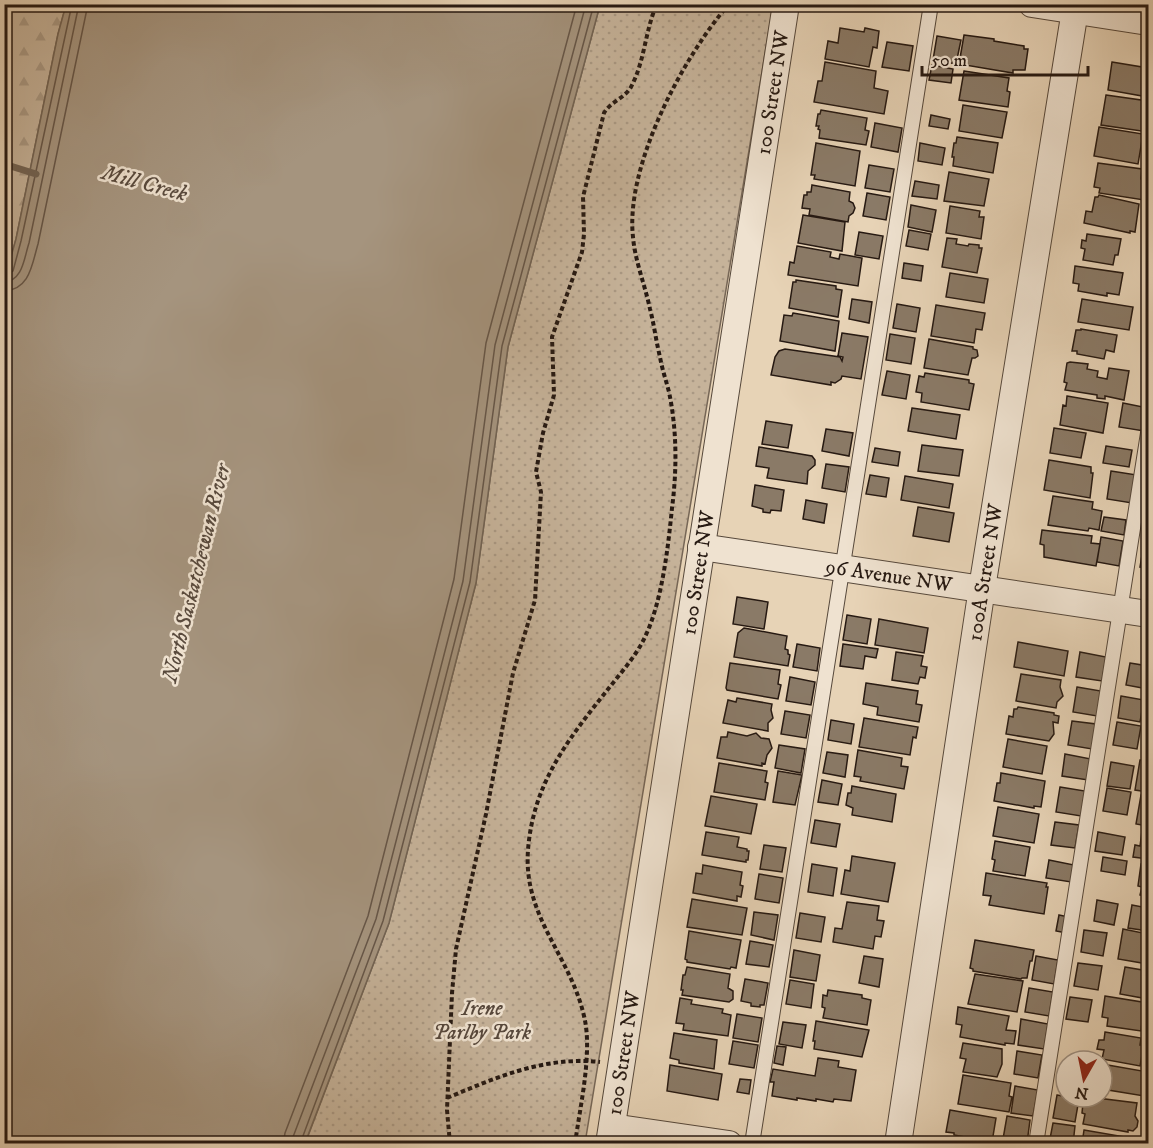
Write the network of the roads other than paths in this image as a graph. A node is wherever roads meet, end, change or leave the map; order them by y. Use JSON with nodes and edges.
{"nodes":[{"id":1,"x":786,"y":4,"type":"edge"},
{"id":2,"x":931,"y":4,"type":"edge"},
{"id":3,"x":1032,"y":4,"type":"edge"},
{"id":4,"x":1076,"y":8,"type":"edge"},
{"id":5,"x":1149,"y":22,"type":"edge"},
{"id":6,"x":1149,"y":433,"type":"edge"},
{"id":7,"x":701,"y":547,"type":"junction"},
{"id":8,"x":844,"y":568,"type":"junction"},
{"id":9,"x":982,"y":588,"type":"junction"},
{"id":10,"x":1120,"y":609,"type":"junction"},
{"id":11,"x":1149,"y":614,"type":"edge"},
{"id":12,"x":611,"y":1135,"type":"edge"},
{"id":13,"x":729,"y":1143,"type":"edge"},
{"id":14,"x":752,"y":1143,"type":"edge"},
{"id":15,"x":898,"y":1143,"type":"edge"},
{"id":16,"x":1036,"y":1143,"type":"edge"}],
"edges":[{"from":1,"to":7,"type":"street","name":"100 Street NW"},
{"from":2,"to":8,"type":"lane"},
{"from":3,"to":4,"type":"street"},
{"from":4,"to":5,"type":"street"},
{"from":4,"to":9,"type":"street","name":"100A Street NW"},
{"from":6,"to":10,"type":"lane"},
{"from":7,"to":8,"type":"street","name":"96 Avenue NW"},
{"from":7,"to":12,"type":"street","name":"100 Street NW"},
{"from":8,"to":9,"type":"street","name":"96 Avenue NW"},
{"from":8,"to":14,"type":"lane"},
{"from":9,"to":10,"type":"street","name":"96 Avenue NW"},
{"from":9,"to":15,"type":"street","name":"100A Street NW"},
{"from":10,"to":11,"type":"street","name":"96 Avenue NW"},
{"from":10,"to":16,"type":"lane"},
{"from":12,"to":13,"type":"street"}]}
